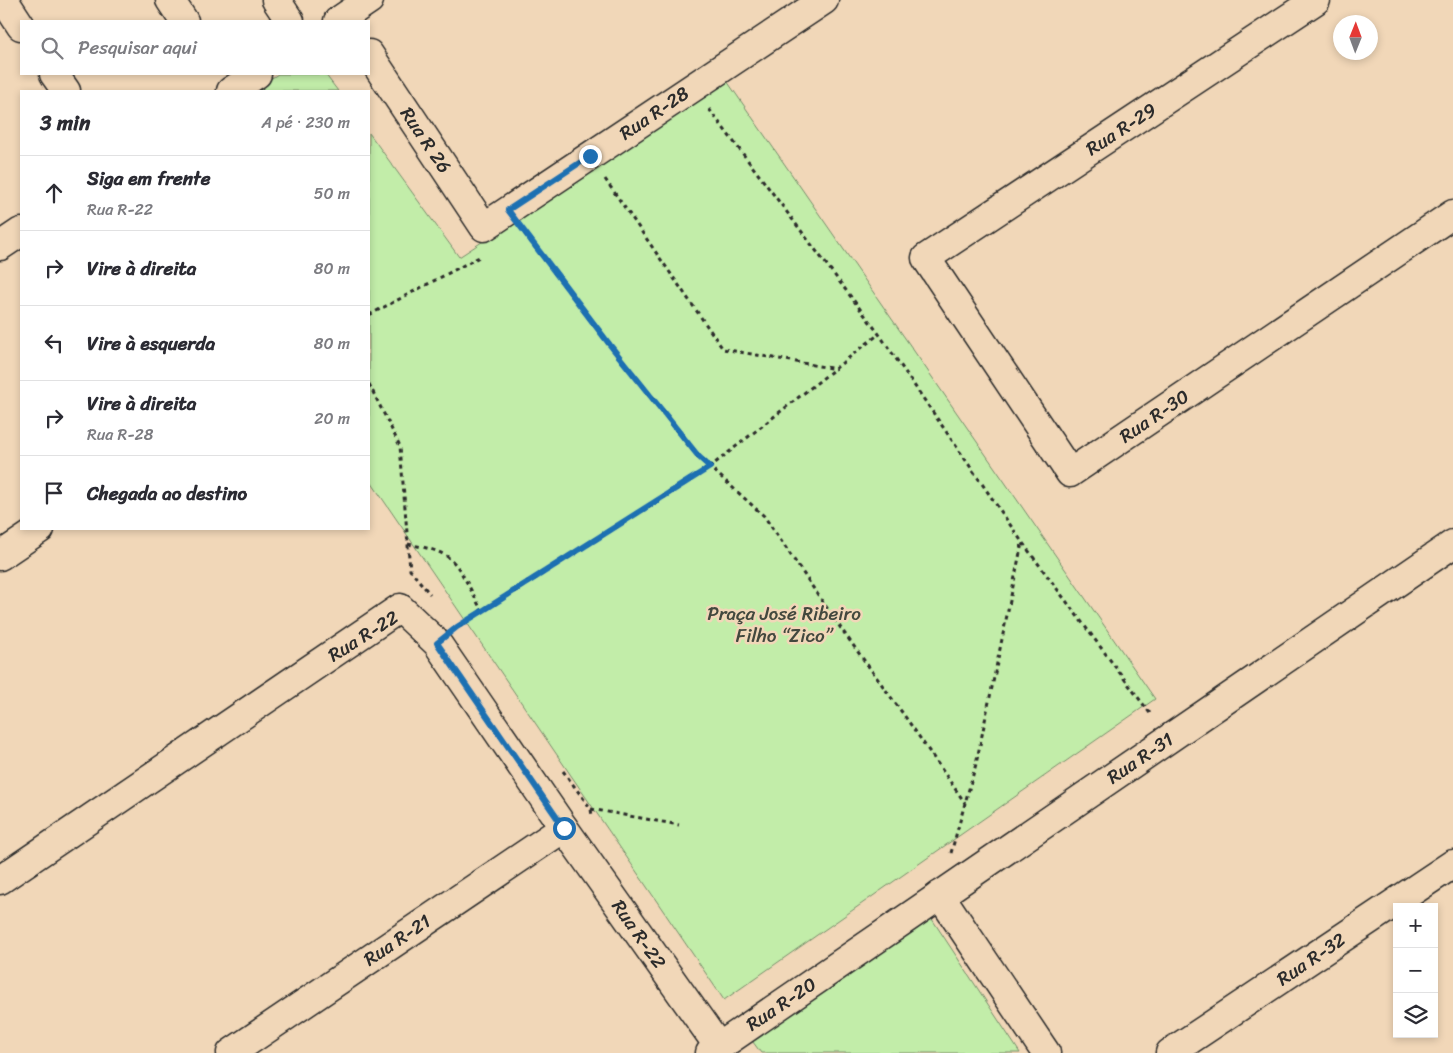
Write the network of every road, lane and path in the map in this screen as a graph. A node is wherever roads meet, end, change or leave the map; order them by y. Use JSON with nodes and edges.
{"nodes":[{"id":1,"x":4,"y":0,"type":"edge"},
{"id":2,"x":170,"y":0,"type":"edge"},
{"id":3,"x":276,"y":0,"type":"edge"},
{"id":4,"x":369,"y":0,"type":"edge"},
{"id":5,"x":824,"y":0,"type":"edge"},
{"id":6,"x":1316,"y":0,"type":"edge"},
{"id":7,"x":183,"y":20,"type":"edge"},
{"id":8,"x":289,"y":20,"type":"edge"},
{"id":9,"x":343,"y":20,"type":"edge"},
{"id":10,"x":20,"y":24,"type":"edge"},
{"id":11,"x":370,"y":56,"type":"edge"},
{"id":12,"x":55,"y":75,"type":"edge"},
{"id":13,"x":219,"y":75,"type":"edge"},
{"id":14,"x":256,"y":75,"type":"edge"},
{"id":15,"x":693,"y":87,"type":"junction"},
{"id":16,"x":65,"y":90,"type":"edge"},
{"id":17,"x":229,"y":90,"type":"edge"},
{"id":18,"x":232,"y":90,"type":"edge"},
{"id":19,"x":590,"y":156,"type":"junction"},
{"id":20,"x":508,"y":210,"type":"junction"},
{"id":21,"x":1453,"y":214,"type":"edge"},
{"id":22,"x":484,"y":227,"type":"joint"},
{"id":23,"x":20,"y":233,"type":"edge"},
{"id":24,"x":0,"y":246,"type":"edge"},
{"id":25,"x":926,"y":258,"type":"joint"},
{"id":26,"x":879,"y":334,"type":"junction"},
{"id":27,"x":836,"y":369,"type":"junction"},
{"id":28,"x":370,"y":386,"type":"edge"},
{"id":29,"x":710,"y":467,"type":"junction"},
{"id":30,"x":39,"y":530,"type":"edge"},
{"id":31,"x":1022,"y":542,"type":"junction"},
{"id":32,"x":408,"y":544,"type":"junction"},
{"id":33,"x":1453,"y":544,"type":"edge"},
{"id":34,"x":0,"y":556,"type":"edge"},
{"id":35,"x":434,"y":600,"type":"dead end"},
{"id":36,"x":482,"y":611,"type":"junction"},
{"id":37,"x":437,"y":643,"type":"junction"},
{"id":38,"x":1168,"y":739,"type":"junction"},
{"id":39,"x":561,"y":769,"type":"dead end"},
{"id":40,"x":965,"y":803,"type":"junction"},
{"id":41,"x":591,"y":809,"type":"junction"},
{"id":42,"x":592,"y":818,"type":"dead end"},
{"id":43,"x":679,"y":825,"type":"dead end"},
{"id":44,"x":564,"y":828,"type":"junction"},
{"id":45,"x":1453,"y":864,"type":"edge"},
{"id":46,"x":0,"y":880,"type":"edge"},
{"id":47,"x":940,"y":895,"type":"junction"},
{"id":48,"x":827,"y":973,"type":"joint"},
{"id":49,"x":714,"y":1050,"type":"edge"},
{"id":50,"x":231,"y":1053,"type":"edge"},
{"id":51,"x":1046,"y":1053,"type":"edge"},
{"id":52,"x":1170,"y":1053,"type":"edge"}],
"edges":[{"from":1,"to":10,"type":"street"},
{"from":2,"to":7,"type":"street"},
{"from":3,"to":8,"type":"street"},
{"from":4,"to":9,"type":"street"},
{"from":5,"to":15,"type":"street","name":"Rua R-28"},
{"from":6,"to":25,"type":"street","name":"Rua R-29"},
{"from":11,"to":22,"type":"street","name":"Rua R 26"},
{"from":12,"to":16,"type":"street"},
{"from":13,"to":17,"type":"street"},
{"from":14,"to":18,"type":"street"},
{"from":15,"to":19,"type":"street","name":"Rua R-28"},
{"from":15,"to":26,"type":"path"},
{"from":19,"to":20,"type":"street","name":"Rua R-28"},
{"from":19,"to":27,"type":"path"},
{"from":20,"to":22,"type":"street","name":"Rua R-28"},
{"from":20,"to":29,"type":"path"},
{"from":21,"to":25,"type":"street","name":"Rua R-30"},
{"from":23,"to":24,"type":"street"},
{"from":26,"to":27,"type":"path"},
{"from":26,"to":31,"type":"path"},
{"from":27,"to":29,"type":"path"},
{"from":28,"to":32,"type":"path"},
{"from":29,"to":36,"type":"path"},
{"from":29,"to":40,"type":"path"},
{"from":30,"to":34,"type":"street"},
{"from":31,"to":38,"type":"path"},
{"from":31,"to":40,"type":"path"},
{"from":32,"to":35,"type":"path"},
{"from":32,"to":36,"type":"path"},
{"from":33,"to":38,"type":"street","name":"Rua R-31"},
{"from":36,"to":37,"type":"path"},
{"from":37,"to":44,"type":"street","name":"Rua R-22"},
{"from":37,"to":46,"type":"street","name":"Rua R-22"},
{"from":38,"to":47,"type":"street","name":"Rua R-31"},
{"from":39,"to":41,"type":"path"},
{"from":40,"to":47,"type":"path"},
{"from":41,"to":42,"type":"path"},
{"from":41,"to":43,"type":"path"},
{"from":44,"to":49,"type":"street","name":"Rua R-22"},
{"from":44,"to":50,"type":"street","name":"Rua R-21"},
{"from":45,"to":52,"type":"street","name":"Rua R-32"},
{"from":47,"to":48,"type":"street","name":"Rua R-31"},
{"from":47,"to":51,"type":"street"},
{"from":48,"to":49,"type":"street","name":"Rua R-20"}]}
